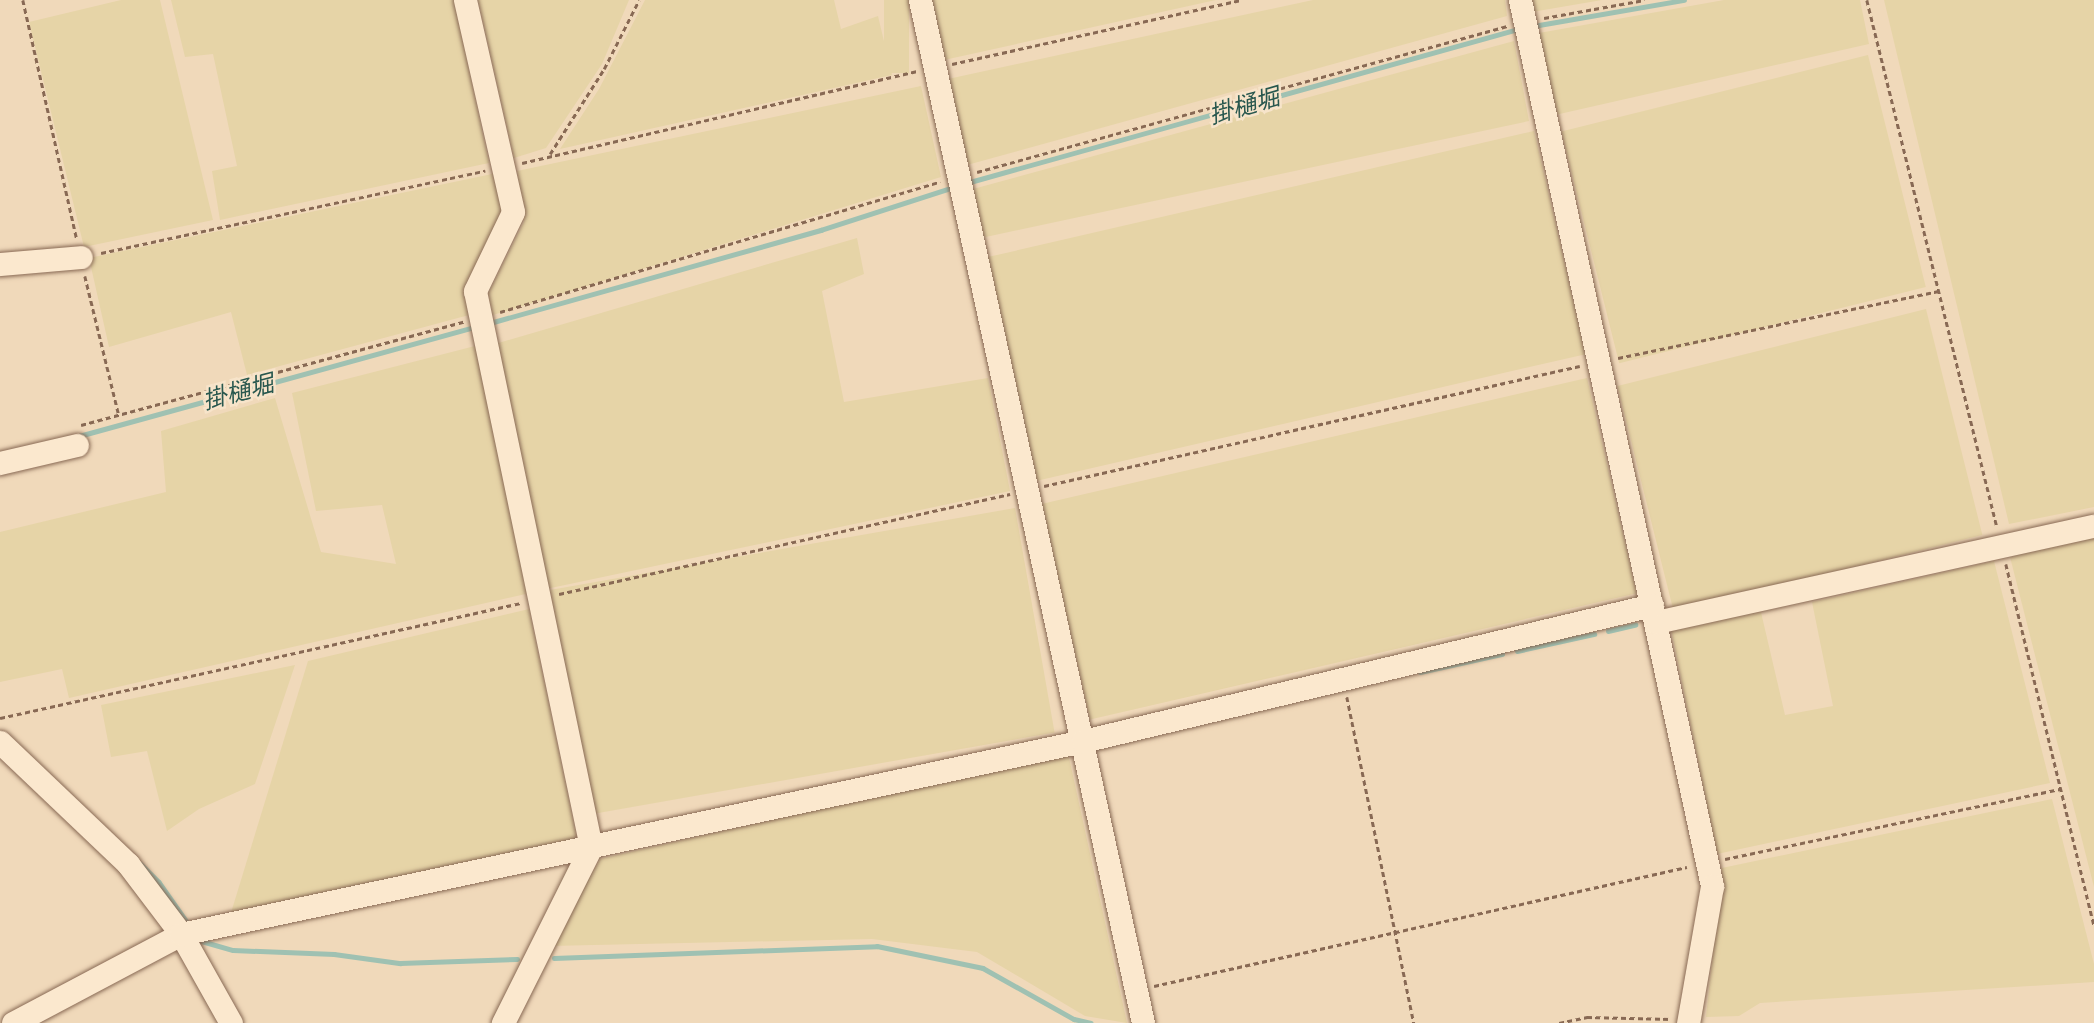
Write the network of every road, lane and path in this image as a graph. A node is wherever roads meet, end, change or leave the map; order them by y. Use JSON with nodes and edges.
{"nodes":[{"id":1,"x":23,"y":0,"type":"edge"},
{"id":2,"x":465,"y":0,"type":"edge"},
{"id":3,"x":639,"y":0,"type":"edge"},
{"id":4,"x":920,"y":0,"type":"edge"},
{"id":5,"x":1241,"y":0,"type":"edge"},
{"id":6,"x":1644,"y":0,"type":"edge"},
{"id":7,"x":1867,"y":0,"type":"edge"},
{"id":8,"x":1524,"y":20,"type":"edge"},
{"id":9,"x":935,"y":67,"type":"junction"},
{"id":10,"x":548,"y":156,"type":"junction"},
{"id":11,"x":505,"y":167,"type":"junction"},
{"id":12,"x":960,"y":182,"type":"junction"},
{"id":13,"x":81,"y":257,"type":"junction"},
{"id":14,"x":0,"y":264,"type":"edge"},
{"id":15,"x":1940,"y":291,"type":"junction"},
{"id":16,"x":480,"y":323,"type":"junction"},
{"id":17,"x":1599,"y":362,"type":"junction"},
{"id":18,"x":119,"y":416,"type":"junction"},
{"id":19,"x":78,"y":435,"type":"joint"},
{"id":20,"x":0,"y":463,"type":"edge"},
{"id":21,"x":1024,"y":490,"type":"junction"},
{"id":22,"x":2094,"y":526,"type":"edge"},
{"id":23,"x":2002,"y":548,"type":"junction"},
{"id":24,"x":538,"y":599,"type":"junction"},
{"id":25,"x":1654,"y":613,"type":"junction"},
{"id":26,"x":1343,"y":678,"type":"junction"},
{"id":27,"x":0,"y":718,"type":"edge"},
{"id":28,"x":1083,"y":741,"type":"junction"},
{"id":29,"x":0,"y":742,"type":"edge"},
{"id":30,"x":2060,"y":789,"type":"junction"},
{"id":31,"x":592,"y":847,"type":"junction"},
{"id":32,"x":1707,"y":863,"type":"junction"},
{"id":33,"x":2094,"y":925,"type":"edge"},
{"id":34,"x":1395,"y":930,"type":"junction"},
{"id":35,"x":181,"y":934,"type":"junction"},
{"id":36,"x":1136,"y":990,"type":"junction"},
{"id":37,"x":1688,"y":1021,"type":"edge"},
{"id":38,"x":13,"y":1023,"type":"edge"},
{"id":39,"x":231,"y":1023,"type":"edge"},
{"id":40,"x":503,"y":1023,"type":"edge"},
{"id":41,"x":1143,"y":1023,"type":"edge"},
{"id":42,"x":1415,"y":1023,"type":"edge"},
{"id":43,"x":1559,"y":1023,"type":"edge"}],
"edges":[{"from":1,"to":13,"type":"path"},
{"from":2,"to":11,"type":"street"},
{"from":3,"to":10,"type":"path"},
{"from":4,"to":9,"type":"street"},
{"from":5,"to":9,"type":"path"},
{"from":6,"to":8,"type":"path"},
{"from":7,"to":15,"type":"path"},
{"from":8,"to":12,"type":"path"},
{"from":8,"to":17,"type":"street"},
{"from":9,"to":10,"type":"path"},
{"from":9,"to":12,"type":"street"},
{"from":10,"to":11,"type":"path"},
{"from":11,"to":13,"type":"path"},
{"from":11,"to":16,"type":"street"},
{"from":12,"to":16,"type":"path"},
{"from":12,"to":21,"type":"street"},
{"from":13,"to":14,"type":"street"},
{"from":13,"to":18,"type":"path"},
{"from":15,"to":17,"type":"path"},
{"from":15,"to":23,"type":"path"},
{"from":16,"to":18,"type":"path"},
{"from":16,"to":24,"type":"street"},
{"from":17,"to":21,"type":"path"},
{"from":17,"to":25,"type":"street"},
{"from":18,"to":19,"type":"path"},
{"from":19,"to":20,"type":"street"},
{"from":21,"to":24,"type":"path"},
{"from":21,"to":28,"type":"street"},
{"from":22,"to":23,"type":"street"},
{"from":23,"to":25,"type":"street"},
{"from":23,"to":30,"type":"path"},
{"from":24,"to":27,"type":"path"},
{"from":24,"to":31,"type":"street"},
{"from":25,"to":26,"type":"street"},
{"from":25,"to":32,"type":"street"},
{"from":26,"to":28,"type":"street"},
{"from":26,"to":34,"type":"path"},
{"from":28,"to":31,"type":"street"},
{"from":28,"to":36,"type":"street"},
{"from":29,"to":35,"type":"street"},
{"from":30,"to":32,"type":"path"},
{"from":30,"to":33,"type":"path"},
{"from":31,"to":35,"type":"street"},
{"from":31,"to":40,"type":"street"},
{"from":32,"to":34,"type":"path"},
{"from":32,"to":37,"type":"street"},
{"from":34,"to":36,"type":"path"},
{"from":34,"to":42,"type":"path"},
{"from":35,"to":38,"type":"street"},
{"from":35,"to":39,"type":"street"},
{"from":36,"to":41,"type":"street"},
{"from":37,"to":43,"type":"path"}]}
